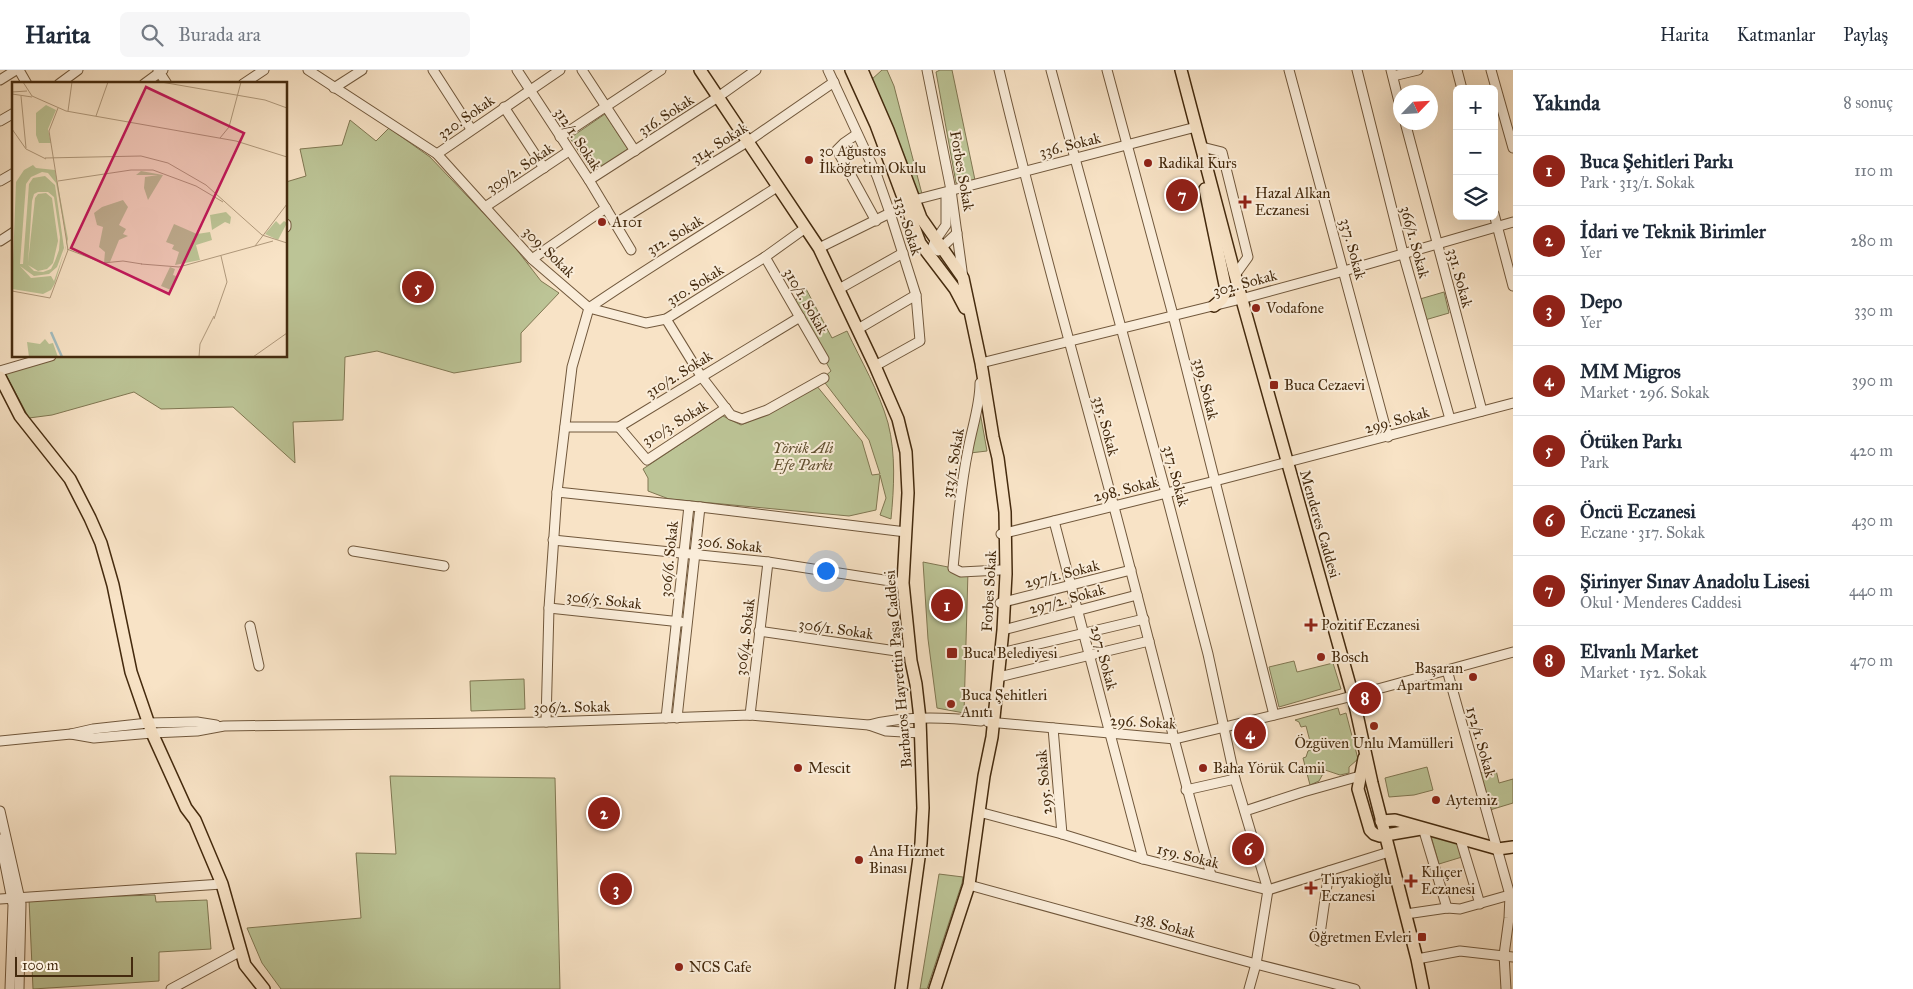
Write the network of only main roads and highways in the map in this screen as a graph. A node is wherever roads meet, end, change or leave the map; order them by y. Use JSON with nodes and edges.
{"nodes":[{"id":1,"x":700,"y":70,"type":"edge"},
{"id":2,"x":851,"y":70,"type":"edge"},
{"id":3,"x":862,"y":70,"type":"edge"},
{"id":4,"x":1181,"y":70,"type":"edge"},
{"id":5,"x":1208,"y":174,"type":"junction"},
{"id":6,"x":1214,"y":306,"type":"road end"},
{"id":7,"x":970,"y":316,"type":"junction"},
{"id":8,"x":0,"y":377,"type":"edge"},
{"id":9,"x":1004,"y":534,"type":"junction"},
{"id":10,"x":1002,"y":603,"type":"junction"},
{"id":11,"x":988,"y":722,"type":"junction"},
{"id":12,"x":1365,"y":755,"type":"junction"},
{"id":13,"x":1381,"y":821,"type":"junction"},
{"id":14,"x":1423,"y":828,"type":"junction"},
{"id":15,"x":1385,"y":835,"type":"junction"},
{"id":16,"x":1513,"y":847,"type":"edge"},
{"id":17,"x":264,"y":989,"type":"edge"},
{"id":18,"x":901,"y":989,"type":"edge"},
{"id":19,"x":935,"y":989,"type":"edge"},
{"id":20,"x":1423,"y":989,"type":"edge"}],
"edges":[{"from":1,"to":18,"type":"main road","name":"Barbaros Hayrettin Paşa Caddesi"},
{"from":2,"to":7,"type":"main road"},
{"from":3,"to":7,"type":"main road","name":"Forbes Sokak"},
{"from":4,"to":5,"type":"main road","name":"Menderes Caddesi"},
{"from":5,"to":6,"type":"main road"},
{"from":5,"to":12,"type":"main road","name":"Menderes Caddesi"},
{"from":7,"to":9,"type":"main road","name":"Forbes Sokak"},
{"from":8,"to":17,"type":"main road"},
{"from":9,"to":10,"type":"main road","name":"Forbes Sokak"},
{"from":9,"to":10,"type":"main road","name":"Forbes Sokak"},
{"from":10,"to":11,"type":"main road","name":"Forbes Sokak"},
{"from":10,"to":11,"type":"main road","name":"Forbes Sokak"},
{"from":11,"to":19,"type":"main road","name":"Forbes Sokak"},
{"from":12,"to":13,"type":"main road","name":"Menderes Caddesi"},
{"from":12,"to":15,"type":"main road"},
{"from":13,"to":14,"type":"main road"},
{"from":13,"to":15,"type":"main road","name":"Menderes Caddesi"},
{"from":14,"to":15,"type":"main road"},
{"from":14,"to":16,"type":"main road"},
{"from":15,"to":20,"type":"main road","name":"Menderes Caddesi"}]}
